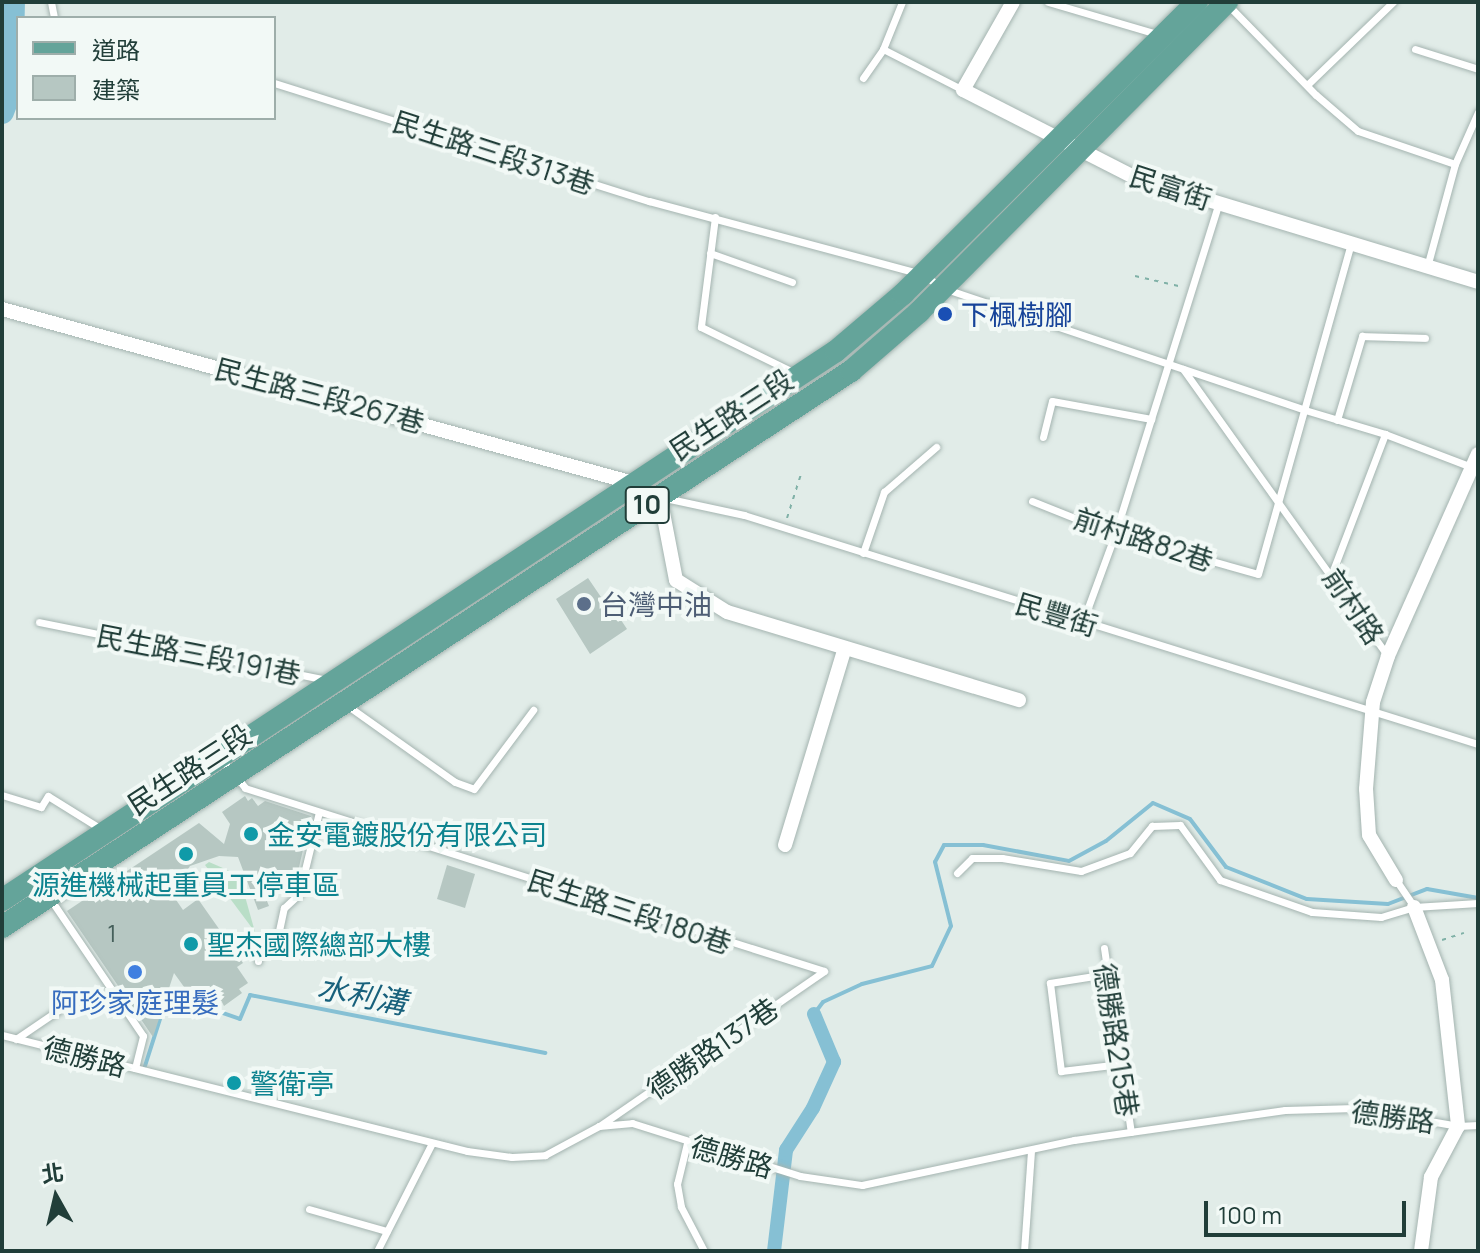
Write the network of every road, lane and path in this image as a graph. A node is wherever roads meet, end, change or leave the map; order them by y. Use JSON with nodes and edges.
{"nodes":[{"id":1,"x":902,"y":2,"type":"edge"},
{"id":2,"x":1013,"y":2,"type":"edge"},
{"id":3,"x":1048,"y":2,"type":"edge"},
{"id":4,"x":1197,"y":2,"type":"edge"},
{"id":5,"x":1226,"y":2,"type":"edge"},
{"id":6,"x":1393,"y":2,"type":"edge"},
{"id":7,"x":1164,"y":37,"type":"junction"},
{"id":8,"x":1190,"y":43,"type":"junction"},
{"id":9,"x":883,"y":49,"type":"junction"},
{"id":10,"x":1415,"y":49,"type":"dead end"},
{"id":11,"x":1478,"y":69,"type":"edge"},
{"id":12,"x":863,"y":78,"type":"dead end"},
{"id":13,"x":276,"y":84,"type":"edge"},
{"id":14,"x":1307,"y":85,"type":"junction"},
{"id":15,"x":963,"y":90,"type":"junction"},
{"id":16,"x":1478,"y":112,"type":"edge"},
{"id":17,"x":1058,"y":138,"type":"junction"},
{"id":18,"x":1079,"y":152,"type":"junction"},
{"id":19,"x":1455,"y":164,"type":"junction"},
{"id":20,"x":1219,"y":202,"type":"junction"},
{"id":21,"x":715,"y":217,"type":"junction"},
{"id":22,"x":1351,"y":242,"type":"junction"},
{"id":23,"x":710,"y":253,"type":"junction"},
{"id":24,"x":1427,"y":267,"type":"junction"},
{"id":25,"x":922,"y":274,"type":"junction"},
{"id":26,"x":1135,"y":276,"type":"dead end"},
{"id":27,"x":792,"y":282,"type":"dead end"},
{"id":28,"x":1478,"y":282,"type":"edge"},
{"id":29,"x":943,"y":288,"type":"junction"},
{"id":30,"x":1192,"y":290,"type":"junction"},
{"id":31,"x":2,"y":309,"type":"edge"},
{"id":32,"x":1425,"y":338,"type":"dead end"},
{"id":33,"x":1169,"y":362,"type":"junction"},
{"id":34,"x":1182,"y":367,"type":"junction"},
{"id":35,"x":801,"y":376,"type":"junction"},
{"id":36,"x":1305,"y":410,"type":"junction"},
{"id":37,"x":1151,"y":419,"type":"junction"},
{"id":38,"x":1337,"y":420,"type":"junction"},
{"id":39,"x":1385,"y":434,"type":"junction"},
{"id":40,"x":1043,"y":437,"type":"dead end"},
{"id":41,"x":936,"y":447,"type":"dead end"},
{"id":42,"x":1477,"y":463,"type":"edge"},
{"id":43,"x":801,"y":474,"type":"dead end"},
{"id":44,"x":637,"y":484,"type":"junction"},
{"id":45,"x":660,"y":497,"type":"junction"},
{"id":46,"x":1279,"y":500,"type":"junction"},
{"id":47,"x":1032,"y":501,"type":"dead end"},
{"id":48,"x":785,"y":528,"type":"junction"},
{"id":49,"x":1115,"y":534,"type":"junction"},
{"id":50,"x":863,"y":553,"type":"junction"},
{"id":51,"x":1332,"y":573,"type":"junction"},
{"id":52,"x":1083,"y":621,"type":"junction"},
{"id":53,"x":39,"y":622,"type":"dead end"},
{"id":54,"x":845,"y":648,"type":"junction"},
{"id":55,"x":1388,"y":656,"type":"junction"},
{"id":56,"x":336,"y":682,"type":"junction"},
{"id":57,"x":1019,"y":700,"type":"dead end"},
{"id":58,"x":344,"y":704,"type":"junction"},
{"id":59,"x":533,"y":710,"type":"dead end"},
{"id":60,"x":1373,"y":712,"type":"junction"},
{"id":61,"x":1478,"y":744,"type":"edge"},
{"id":62,"x":227,"y":766,"type":"junction"},
{"id":63,"x":2,"y":795,"type":"edge"},
{"id":64,"x":319,"y":812,"type":"junction"},
{"id":65,"x":106,"y":832,"type":"junction"},
{"id":66,"x":785,"y":845,"type":"dead end"},
{"id":67,"x":957,"y":873,"type":"dead end"},
{"id":68,"x":1396,"y":880,"type":"joint"},
{"id":69,"x":49,"y":897,"type":"junction"},
{"id":70,"x":2,"y":900,"type":"edge"},
{"id":71,"x":1478,"y":903,"type":"edge"},
{"id":72,"x":1414,"y":907,"type":"junction"},
{"id":73,"x":2,"y":927,"type":"edge"},
{"id":74,"x":1464,"y":933,"type":"dead end"},
{"id":75,"x":1429,"y":944,"type":"junction"},
{"id":76,"x":1104,"y":948,"type":"dead end"},
{"id":77,"x":258,"y":961,"type":"dead end"},
{"id":78,"x":824,"y":971,"type":"joint"},
{"id":79,"x":1107,"y":974,"type":"junction"},
{"id":80,"x":60,"y":1009,"type":"dead end"},
{"id":81,"x":2,"y":1035,"type":"edge"},
{"id":82,"x":16,"y":1039,"type":"junction"},
{"id":83,"x":1121,"y":1064,"type":"junction"},
{"id":84,"x":135,"y":1068,"type":"junction"},
{"id":85,"x":1478,"y":1125,"type":"edge"},
{"id":86,"x":599,"y":1126,"type":"junction"},
{"id":87,"x":1458,"y":1126,"type":"junction"},
{"id":88,"x":1131,"y":1132,"type":"junction"},
{"id":89,"x":432,"y":1143,"type":"junction"},
{"id":90,"x":687,"y":1143,"type":"junction"},
{"id":91,"x":1031,"y":1151,"type":"junction"},
{"id":92,"x":309,"y":1209,"type":"dead end"},
{"id":93,"x":387,"y":1231,"type":"junction"},
{"id":94,"x":377,"y":1251,"type":"edge"},
{"id":95,"x":704,"y":1251,"type":"edge"},
{"id":96,"x":1024,"y":1251,"type":"edge"},
{"id":97,"x":1421,"y":1251,"type":"edge"}],
"edges":[{"from":1,"to":9,"type":"lane"},
{"from":2,"to":15,"type":"street"},
{"from":3,"to":7,"type":"lane"},
{"from":4,"to":7,"type":"main road","name":"民生路三段","number":"10"},
{"from":5,"to":8,"type":"main road","name":"民生路三段","number":"10"},
{"from":5,"to":14,"type":"lane"},
{"from":6,"to":14,"type":"lane"},
{"from":7,"to":8,"type":"lane"},
{"from":7,"to":17,"type":"main road","name":"民生路三段","number":"10"},
{"from":8,"to":18,"type":"main road","name":"民生路三段","number":"10"},
{"from":9,"to":12,"type":"lane"},
{"from":9,"to":15,"type":"lane","name":"民富街"},
{"from":10,"to":11,"type":"lane"},
{"from":13,"to":21,"type":"lane","name":"民生路三段313巷"},
{"from":14,"to":19,"type":"lane"},
{"from":15,"to":17,"type":"street","name":"民富街"},
{"from":16,"to":19,"type":"lane"},
{"from":17,"to":18,"type":"street","name":"民富街"},
{"from":17,"to":25,"type":"main road","name":"民生路三段","number":"10"},
{"from":18,"to":20,"type":"street","name":"民富街"},
{"from":18,"to":29,"type":"main road","name":"民生路三段","number":"10"},
{"from":19,"to":24,"type":"lane"},
{"from":20,"to":22,"type":"street","name":"民富街"},
{"from":20,"to":30,"type":"lane"},
{"from":21,"to":23,"type":"lane"},
{"from":21,"to":25,"type":"lane","name":"民生路三段313巷"},
{"from":22,"to":24,"type":"street","name":"民富街"},
{"from":22,"to":36,"type":"lane"},
{"from":23,"to":27,"type":"lane"},
{"from":23,"to":35,"type":"lane"},
{"from":24,"to":28,"type":"street","name":"民富街"},
{"from":25,"to":29,"type":"lane","name":"民生路三段313巷"},
{"from":25,"to":35,"type":"main road","name":"民生路三段","number":"10"},
{"from":26,"to":30,"type":"path"},
{"from":29,"to":33,"type":"lane"},
{"from":29,"to":45,"type":"main road","name":"民生路三段","number":"10"},
{"from":30,"to":33,"type":"lane"},
{"from":31,"to":44,"type":"street","name":"民生路三段267巷"},
{"from":32,"to":38,"type":"lane"},
{"from":33,"to":34,"type":"lane"},
{"from":33,"to":37,"type":"lane"},
{"from":34,"to":36,"type":"lane"},
{"from":34,"to":46,"type":"lane","name":"前村路"},
{"from":35,"to":44,"type":"main road","name":"民生路三段","number":"10"},
{"from":36,"to":38,"type":"lane"},
{"from":36,"to":46,"type":"lane"},
{"from":37,"to":40,"type":"lane"},
{"from":37,"to":49,"type":"lane"},
{"from":38,"to":39,"type":"lane"},
{"from":39,"to":42,"type":"lane"},
{"from":39,"to":51,"type":"lane"},
{"from":41,"to":50,"type":"lane"},
{"from":42,"to":55,"type":"street"},
{"from":43,"to":48,"type":"path"},
{"from":44,"to":45,"type":"lane","name":"民豐街"},
{"from":44,"to":56,"type":"main road","name":"民生路三段","number":"10"},
{"from":45,"to":48,"type":"lane","name":"民豐街"},
{"from":45,"to":54,"type":"street"},
{"from":45,"to":58,"type":"main road","name":"民生路三段","number":"10"},
{"from":46,"to":49,"type":"lane","name":"前村路82巷"},
{"from":46,"to":51,"type":"lane","name":"前村路"},
{"from":47,"to":49,"type":"lane","name":"前村路82巷"},
{"from":48,"to":50,"type":"lane","name":"民豐街"},
{"from":49,"to":52,"type":"lane"},
{"from":50,"to":52,"type":"lane","name":"民豐街"},
{"from":51,"to":55,"type":"lane","name":"前村路"},
{"from":52,"to":60,"type":"lane","name":"民豐街"},
{"from":53,"to":56,"type":"lane","name":"民生路三段191巷"},
{"from":54,"to":57,"type":"street"},
{"from":54,"to":66,"type":"street"},
{"from":55,"to":60,"type":"street","name":"前村路"},
{"from":56,"to":58,"type":"lane","name":"民生路三段191巷"},
{"from":56,"to":62,"type":"main road","name":"民生路三段","number":"10"},
{"from":58,"to":59,"type":"lane"},
{"from":58,"to":62,"type":"main road","name":"民生路三段","number":"10"},
{"from":60,"to":61,"type":"lane","name":"民豐街"},
{"from":60,"to":68,"type":"street","name":"前村路"},
{"from":62,"to":64,"type":"lane","name":"民生路三段180巷"},
{"from":62,"to":65,"type":"main road","name":"民生路三段","number":"10"},
{"from":62,"to":69,"type":"main road","name":"民生路三段","number":"10"},
{"from":63,"to":65,"type":"lane"},
{"from":64,"to":77,"type":"lane"},
{"from":64,"to":78,"type":"lane","name":"民生路三段180巷"},
{"from":65,"to":70,"type":"main road","name":"民生路三段","number":"10"},
{"from":67,"to":72,"type":"lane"},
{"from":68,"to":72,"type":"lane"},
{"from":69,"to":73,"type":"main road","name":"民生路三段","number":"10"},
{"from":69,"to":84,"type":"lane"},
{"from":71,"to":72,"type":"lane"},
{"from":72,"to":75,"type":"street"},
{"from":74,"to":75,"type":"path"},
{"from":75,"to":87,"type":"street"},
{"from":76,"to":79,"type":"lane","name":"德勝路215巷"},
{"from":78,"to":86,"type":"lane","name":"德勝路137巷"},
{"from":79,"to":83,"type":"lane","name":"德勝路215巷"},
{"from":79,"to":83,"type":"lane"},
{"from":80,"to":82,"type":"lane"},
{"from":81,"to":82,"type":"lane","name":"德勝路"},
{"from":82,"to":84,"type":"lane","name":"德勝路"},
{"from":83,"to":88,"type":"lane","name":"德勝路215巷"},
{"from":84,"to":89,"type":"lane","name":"德勝路"},
{"from":85,"to":87,"type":"lane","name":"德勝路"},
{"from":86,"to":89,"type":"lane","name":"德勝路"},
{"from":86,"to":90,"type":"lane","name":"德勝路"},
{"from":87,"to":88,"type":"lane","name":"德勝路"},
{"from":87,"to":97,"type":"street"},
{"from":88,"to":91,"type":"lane","name":"德勝路"},
{"from":89,"to":93,"type":"lane"},
{"from":90,"to":91,"type":"lane","name":"德勝路"},
{"from":90,"to":95,"type":"lane"},
{"from":91,"to":96,"type":"lane"},
{"from":92,"to":93,"type":"lane"},
{"from":93,"to":94,"type":"lane"}]}
